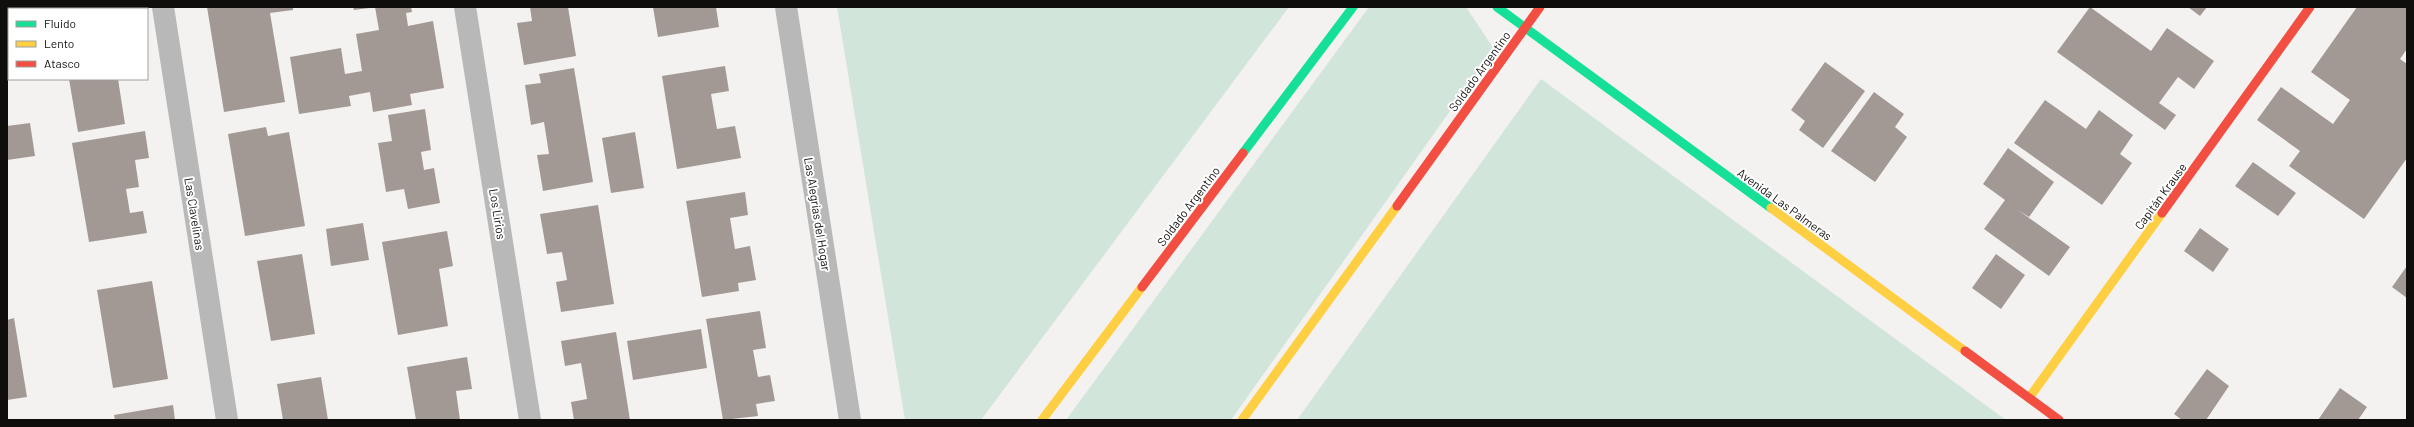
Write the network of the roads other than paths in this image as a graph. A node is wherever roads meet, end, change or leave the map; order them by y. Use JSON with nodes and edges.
{"nodes":[{"id":1,"x":163,"y":7,"type":"edge"},
{"id":2,"x":465,"y":7,"type":"edge"},
{"id":3,"x":786,"y":7,"type":"edge"},
{"id":4,"x":1353,"y":7,"type":"edge"},
{"id":5,"x":1497,"y":7,"type":"edge"},
{"id":6,"x":1540,"y":7,"type":"edge"},
{"id":7,"x":2310,"y":7,"type":"edge"},
{"id":8,"x":1525,"y":28,"type":"junction"},
{"id":9,"x":2029,"y":398,"type":"junction"},
{"id":10,"x":227,"y":420,"type":"edge"},
{"id":11,"x":530,"y":420,"type":"edge"},
{"id":12,"x":850,"y":420,"type":"edge"},
{"id":13,"x":1042,"y":420,"type":"edge"},
{"id":14,"x":1242,"y":420,"type":"edge"},
{"id":15,"x":2059,"y":420,"type":"edge"}],
"edges":[{"from":1,"to":10,"type":"street","name":"Las Clavelinas"},
{"from":2,"to":11,"type":"street","name":"Los Lirios"},
{"from":3,"to":12,"type":"street","name":"Las Alegrías del Hogar"},
{"from":4,"to":13,"type":"street","name":"Soldado Argentino"},
{"from":5,"to":8,"type":"street","name":"Avenida Las Palmeras"},
{"from":6,"to":8,"type":"street","name":"Soldado Argentino"},
{"from":7,"to":9,"type":"street","name":"Capitán Krause"},
{"from":8,"to":9,"type":"street","name":"Avenida Las Palmeras"},
{"from":8,"to":14,"type":"street","name":"Soldado Argentino"},
{"from":9,"to":15,"type":"street","name":"Avenida Las Palmeras"}]}
